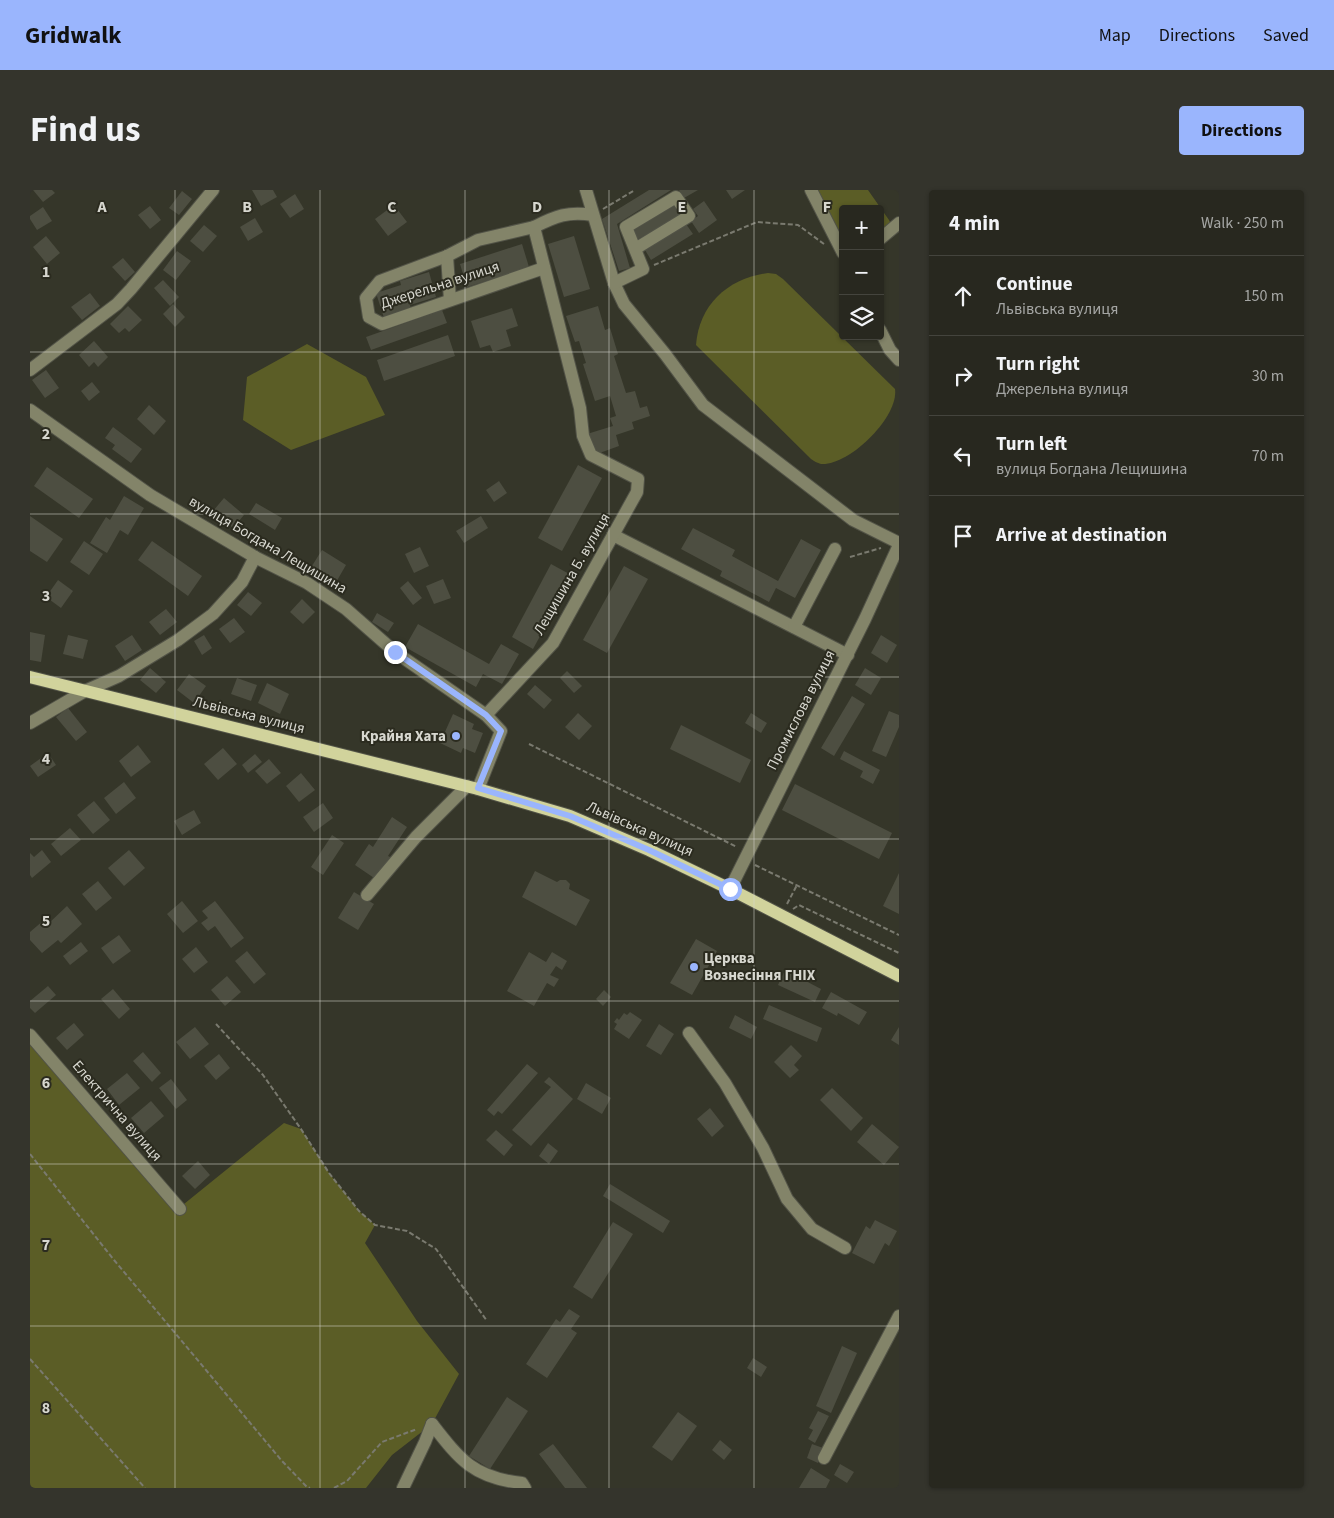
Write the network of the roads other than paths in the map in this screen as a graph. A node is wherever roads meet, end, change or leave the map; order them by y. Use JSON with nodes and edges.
{"nodes":[{"id":1,"x":213,"y":190,"type":"edge"},
{"id":2,"x":586,"y":190,"type":"edge"},
{"id":3,"x":812,"y":190,"type":"edge"},
{"id":4,"x":593,"y":215,"type":"junction"},
{"id":5,"x":899,"y":222,"type":"edge"},
{"id":6,"x":534,"y":226,"type":"junction"},
{"id":7,"x":884,"y":235,"type":"edge"},
{"id":8,"x":635,"y":250,"type":"junction"},
{"id":9,"x":842,"y":250,"type":"edge"},
{"id":10,"x":447,"y":256,"type":"junction"},
{"id":11,"x":544,"y":268,"type":"junction"},
{"id":12,"x":614,"y":283,"type":"junction"},
{"id":13,"x":450,"y":300,"type":"junction"},
{"id":14,"x":884,"y":338,"type":"edge"},
{"id":15,"x":899,"y":360,"type":"edge"},
{"id":16,"x":30,"y":370,"type":"edge"},
{"id":17,"x":30,"y":410,"type":"edge"},
{"id":18,"x":614,"y":535,"type":"junction"},
{"id":19,"x":899,"y":544,"type":"edge"},
{"id":20,"x":835,"y":549,"type":"dead end"},
{"id":21,"x":256,"y":557,"type":"junction"},
{"id":22,"x":794,"y":627,"type":"junction"},
{"id":23,"x":848,"y":654,"type":"junction"},
{"id":24,"x":30,"y":676,"type":"edge"},
{"id":25,"x":86,"y":691,"type":"junction"},
{"id":26,"x":486,"y":715,"type":"junction"},
{"id":27,"x":30,"y":723,"type":"edge"},
{"id":28,"x":472,"y":787,"type":"junction"},
{"id":29,"x":730,"y":889,"type":"junction"},
{"id":30,"x":367,"y":894,"type":"dead end"},
{"id":31,"x":899,"y":976,"type":"edge"},
{"id":32,"x":689,"y":1034,"type":"dead end"},
{"id":33,"x":30,"y":1035,"type":"edge"},
{"id":34,"x":180,"y":1209,"type":"dead end"},
{"id":35,"x":845,"y":1248,"type":"dead end"},
{"id":36,"x":899,"y":1316,"type":"edge"},
{"id":37,"x":824,"y":1458,"type":"dead end"},
{"id":38,"x":403,"y":1488,"type":"edge"},
{"id":39,"x":525,"y":1488,"type":"edge"}],
"edges":[{"from":1,"to":16,"type":"street"},
{"from":2,"to":4,"type":"street"},
{"from":3,"to":9,"type":"street"},
{"from":4,"to":6,"type":"street","name":"Джерельна вулиця"},
{"from":4,"to":12,"type":"street"},
{"from":5,"to":7,"type":"street"},
{"from":6,"to":10,"type":"street","name":"Джерельна вулиця"},
{"from":6,"to":11,"type":"street"},
{"from":8,"to":8,"type":"street"},
{"from":8,"to":12,"type":"street"},
{"from":10,"to":13,"type":"street"},
{"from":10,"to":13,"type":"street","name":"Джерельна вулиця"},
{"from":11,"to":13,"type":"street","name":"Джерельна вулиця"},
{"from":11,"to":18,"type":"street","name":"Лещишина Б. вулиця"},
{"from":12,"to":19,"type":"street"},
{"from":14,"to":15,"type":"street"},
{"from":17,"to":21,"type":"street","name":"вулиця Богдана Лещишина"},
{"from":18,"to":22,"type":"street"},
{"from":18,"to":26,"type":"street","name":"Лещишина Б. вулиця"},
{"from":19,"to":23,"type":"street","name":"Промислова вулиця"},
{"from":20,"to":22,"type":"street"},
{"from":21,"to":25,"type":"street"},
{"from":21,"to":26,"type":"street","name":"вулиця Богдана Лещишина"},
{"from":22,"to":23,"type":"street"},
{"from":23,"to":29,"type":"street","name":"Промислова вулиця"},
{"from":24,"to":25,"type":"main road","name":"Львівська вулиця"},
{"from":25,"to":27,"type":"street"},
{"from":25,"to":28,"type":"main road","name":"Львівська вулиця"},
{"from":26,"to":28,"type":"street"},
{"from":28,"to":29,"type":"main road","name":"Львівська вулиця"},
{"from":28,"to":30,"type":"street"},
{"from":29,"to":31,"type":"main road","name":"Львівська вулиця"},
{"from":32,"to":35,"type":"street"},
{"from":33,"to":34,"type":"street","name":"Електрична вулиця"},
{"from":36,"to":37,"type":"street"},
{"from":38,"to":39,"type":"street"}]}
